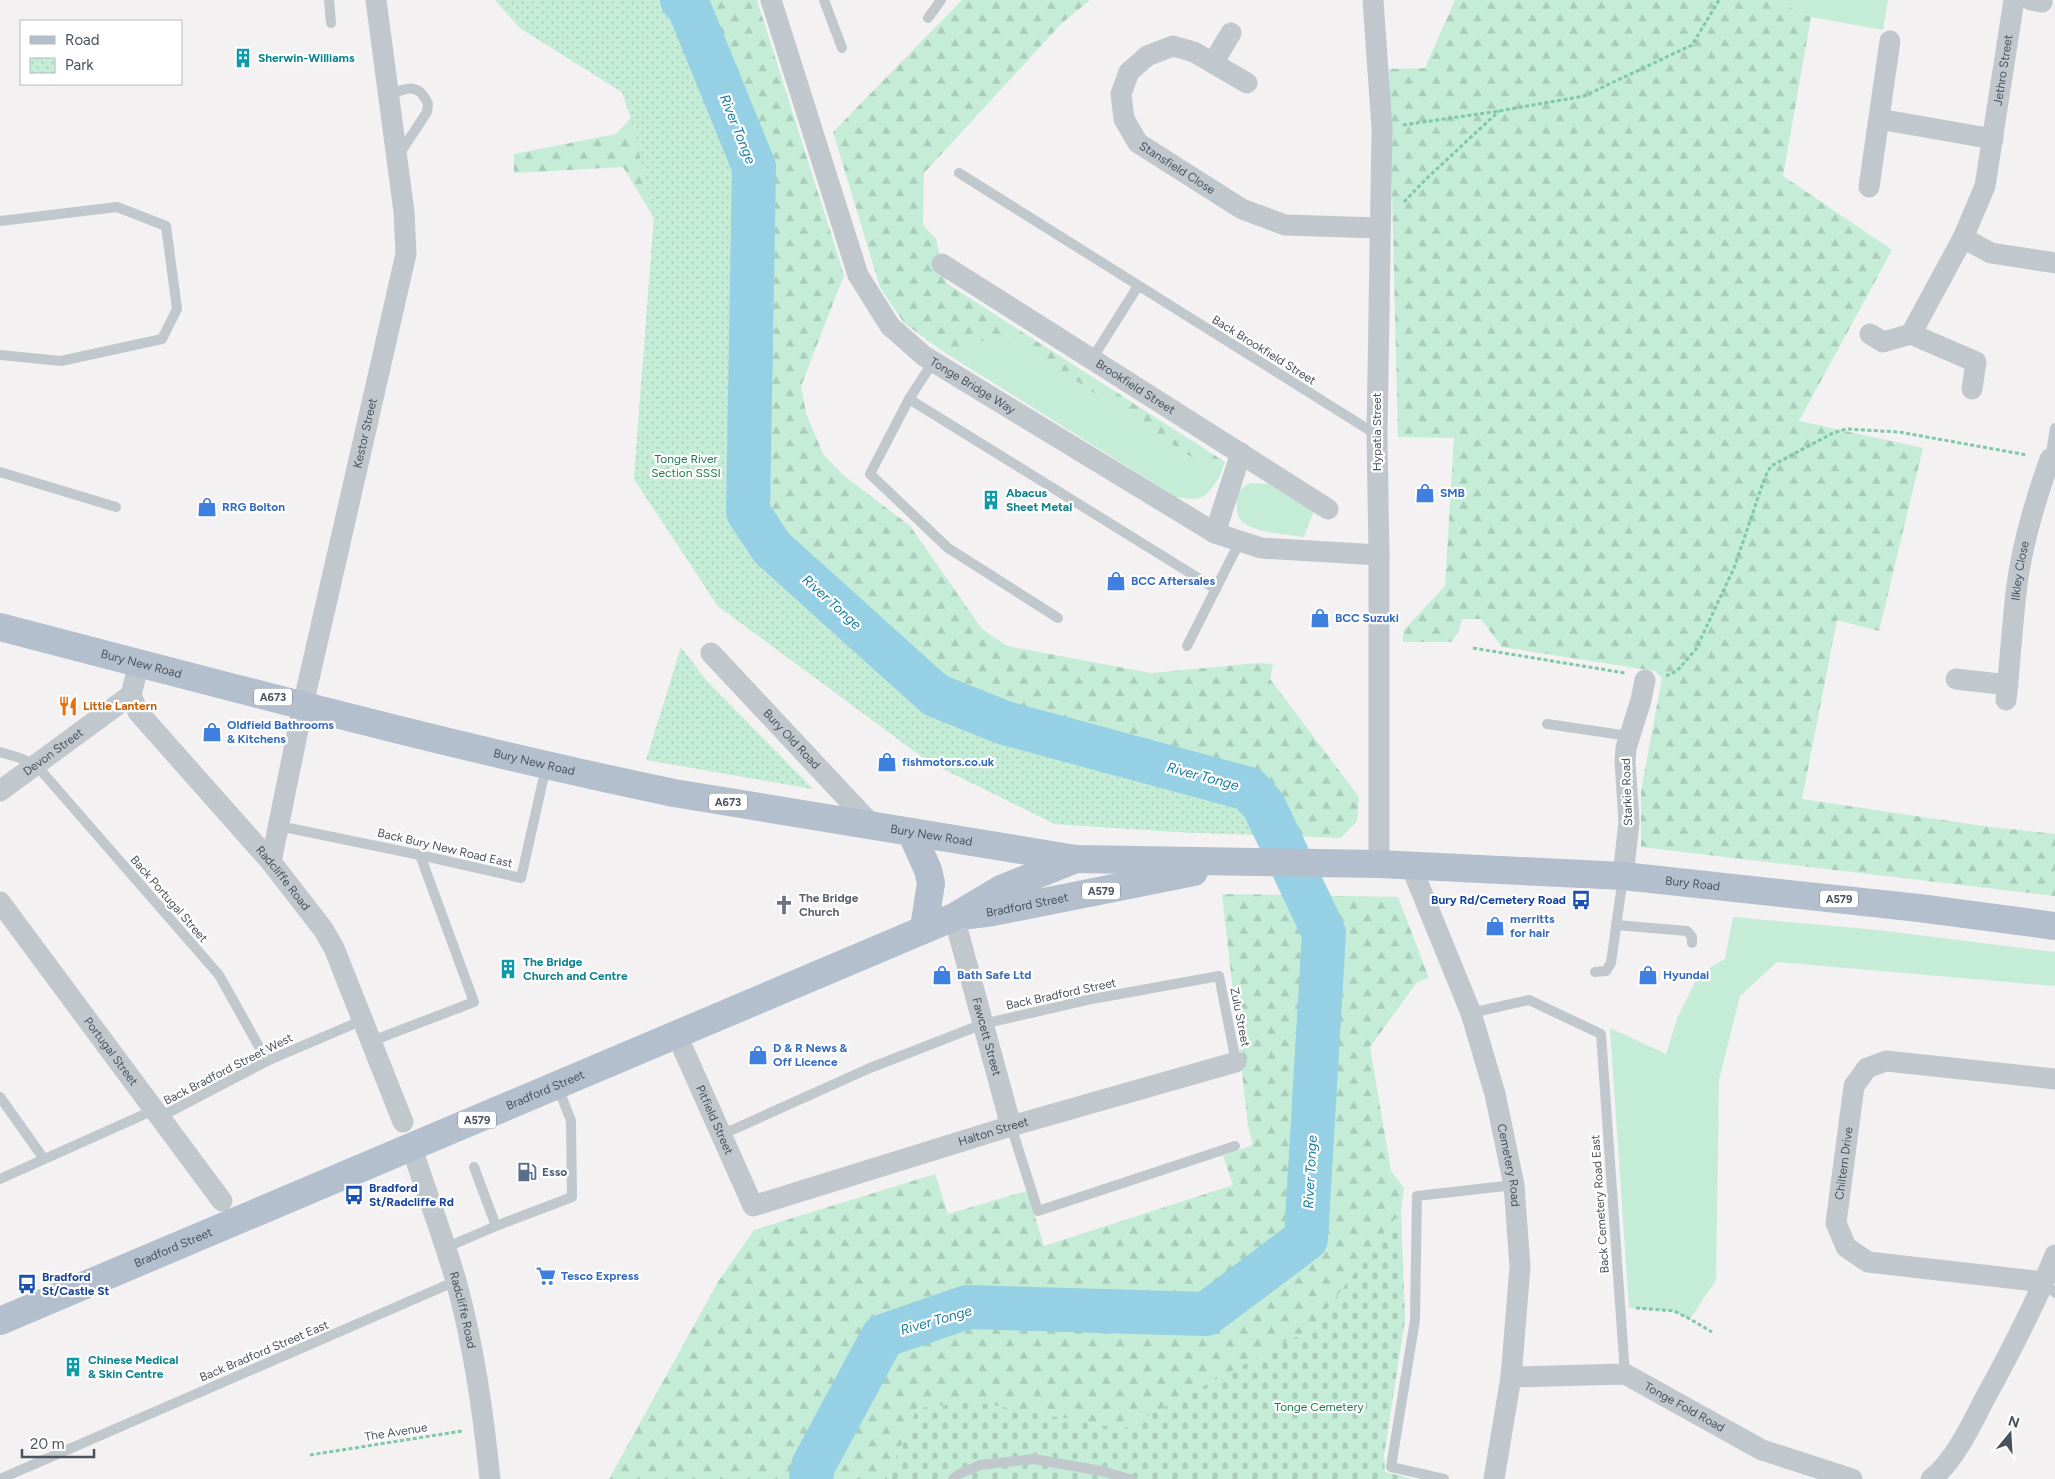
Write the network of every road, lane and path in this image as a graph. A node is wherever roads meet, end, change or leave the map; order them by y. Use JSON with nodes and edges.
{"nodes":[{"id":1,"x":329,"y":0,"type":"edge"},
{"id":2,"x":376,"y":0,"type":"edge"},
{"id":3,"x":824,"y":0,"type":"edge"},
{"id":4,"x":941,"y":0,"type":"edge"},
{"id":5,"x":1373,"y":0,"type":"edge"},
{"id":6,"x":1719,"y":0,"type":"edge"},
{"id":7,"x":2014,"y":0,"type":"edge"},
{"id":8,"x":777,"y":2,"type":"edge"},
{"id":9,"x":928,"y":18,"type":"dead end"},
{"id":10,"x":331,"y":23,"type":"dead end"},
{"id":11,"x":1231,"y":33,"type":"dead end"},
{"id":12,"x":1890,"y":41,"type":"dead end"},
{"id":13,"x":842,"y":48,"type":"dead end"},
{"id":14,"x":1213,"y":63,"type":"junction"},
{"id":15,"x":1247,"y":83,"type":"dead end"},
{"id":16,"x":389,"y":95,"type":"junction"},
{"id":17,"x":1499,"y":111,"type":"junction"},
{"id":18,"x":1879,"y":119,"type":"junction"},
{"id":19,"x":1382,"y":128,"type":"junction"},
{"id":20,"x":1993,"y":138,"type":"junction"},
{"id":21,"x":397,"y":158,"type":"junction"},
{"id":22,"x":958,"y":173,"type":"dead end"},
{"id":23,"x":1425,"y":180,"type":"dead end"},
{"id":24,"x":1869,"y":187,"type":"dead end"},
{"id":25,"x":0,"y":221,"type":"edge"},
{"id":26,"x":1380,"y":228,"type":"junction"},
{"id":27,"x":1963,"y":238,"type":"junction"},
{"id":28,"x":2055,"y":263,"type":"edge"},
{"id":29,"x":942,"y":264,"type":"dead end"},
{"id":30,"x":1138,"y":286,"type":"junction"},
{"id":31,"x":1870,"y":334,"type":"dead end"},
{"id":32,"x":1911,"y":334,"type":"junction"},
{"id":33,"x":0,"y":355,"type":"edge"},
{"id":34,"x":1092,"y":359,"type":"junction"},
{"id":35,"x":933,"y":362,"type":"junction"},
{"id":36,"x":1972,"y":389,"type":"dead end"},
{"id":37,"x":909,"y":399,"type":"junction"},
{"id":38,"x":2055,"y":428,"type":"edge"},
{"id":39,"x":1376,"y":435,"type":"junction"},
{"id":40,"x":1241,"y":453,"type":"junction"},
{"id":41,"x":2053,"y":459,"type":"edge"},
{"id":42,"x":0,"y":472,"type":"edge"},
{"id":43,"x":116,"y":507,"type":"dead end"},
{"id":44,"x":1328,"y":509,"type":"dead end"},
{"id":45,"x":1215,"y":534,"type":"junction"},
{"id":46,"x":1240,"y":541,"type":"junction"},
{"id":47,"x":1379,"y":555,"type":"junction"},
{"id":48,"x":1216,"y":589,"type":"junction"},
{"id":49,"x":1058,"y":618,"type":"dead end"},
{"id":50,"x":0,"y":627,"type":"edge"},
{"id":51,"x":1187,"y":646,"type":"dead end"},
{"id":52,"x":1473,"y":648,"type":"dead end"},
{"id":53,"x":711,"y":653,"type":"dead end"},
{"id":54,"x":139,"y":663,"type":"junction"},
{"id":55,"x":1956,"y":679,"type":"dead end"},
{"id":56,"x":1645,"y":680,"type":"junction"},
{"id":57,"x":131,"y":695,"type":"junction"},
{"id":58,"x":303,"y":705,"type":"junction"},
{"id":59,"x":1547,"y":724,"type":"dead end"},
{"id":60,"x":1629,"y":736,"type":"junction"},
{"id":61,"x":0,"y":752,"type":"edge"},
{"id":62,"x":546,"y":764,"type":"junction"},
{"id":63,"x":36,"y":766,"type":"junction"},
{"id":64,"x":0,"y":791,"type":"edge"},
{"id":65,"x":279,"y":826,"type":"junction"},
{"id":66,"x":872,"y":826,"type":"junction"},
{"id":67,"x":911,"y":832,"type":"junction"},
{"id":68,"x":420,"y":855,"type":"junction"},
{"id":69,"x":1076,"y":859,"type":"junction"},
{"id":70,"x":271,"y":862,"type":"junction"},
{"id":71,"x":1256,"y":862,"type":"junction"},
{"id":72,"x":1379,"y":864,"type":"junction"},
{"id":73,"x":1411,"y":866,"type":"junction"},
{"id":74,"x":1623,"y":876,"type":"junction"},
{"id":75,"x":0,"y":902,"type":"edge"},
{"id":76,"x":954,"y":917,"type":"junction"},
{"id":77,"x":1616,"y":925,"type":"junction"},
{"id":78,"x":2055,"y":926,"type":"edge"},
{"id":79,"x":924,"y":928,"type":"junction"},
{"id":80,"x":1692,"y":943,"type":"dead end"},
{"id":81,"x":1595,"y":972,"type":"dead end"},
{"id":82,"x":1219,"y":976,"type":"joint"},
{"id":83,"x":1471,"y":1013,"type":"junction"},
{"id":84,"x":363,"y":1020,"type":"junction"},
{"id":85,"x":983,"y":1024,"type":"junction"},
{"id":86,"x":676,"y":1033,"type":"junction"},
{"id":87,"x":372,"y":1042,"type":"junction"},
{"id":88,"x":267,"y":1061,"type":"junction"},
{"id":89,"x":1236,"y":1062,"type":"joint"},
{"id":90,"x":2055,"y":1079,"type":"edge"},
{"id":91,"x":557,"y":1085,"type":"junction"},
{"id":92,"x":0,"y":1097,"type":"edge"},
{"id":93,"x":157,"y":1114,"type":"junction"},
{"id":94,"x":404,"y":1122,"type":"dead end"},
{"id":95,"x":1011,"y":1126,"type":"junction"},
{"id":96,"x":721,"y":1135,"type":"junction"},
{"id":97,"x":1235,"y":1146,"type":"dead end"},
{"id":98,"x":412,"y":1148,"type":"junction"},
{"id":99,"x":44,"y":1159,"type":"junction"},
{"id":100,"x":474,"y":1167,"type":"dead end"},
{"id":101,"x":0,"y":1179,"type":"edge"},
{"id":102,"x":1514,"y":1185,"type":"junction"},
{"id":103,"x":222,"y":1201,"type":"dead end"},
{"id":104,"x":753,"y":1206,"type":"joint"},
{"id":105,"x":496,"y":1226,"type":"junction"},
{"id":106,"x":445,"y":1248,"type":"junction"},
{"id":107,"x":2055,"y":1255,"type":"edge"},
{"id":108,"x":456,"y":1281,"type":"junction"},
{"id":109,"x":2050,"y":1287,"type":"edge"},
{"id":110,"x":1620,"y":1308,"type":"junction"},
{"id":111,"x":0,"y":1321,"type":"edge"},
{"id":112,"x":1712,"y":1332,"type":"dead end"},
{"id":113,"x":1625,"y":1374,"type":"junction"},
{"id":114,"x":1511,"y":1377,"type":"junction"},
{"id":115,"x":485,"y":1427,"type":"junction"},
{"id":116,"x":310,"y":1455,"type":"dead end"},
{"id":117,"x":0,"y":1479,"type":"edge"},
{"id":118,"x":490,"y":1479,"type":"edge"},
{"id":119,"x":953,"y":1479,"type":"edge"},
{"id":120,"x":1130,"y":1479,"type":"edge"},
{"id":121,"x":1444,"y":1479,"type":"edge"},
{"id":122,"x":1494,"y":1479,"type":"edge"},
{"id":123,"x":1852,"y":1479,"type":"edge"},
{"id":124,"x":1931,"y":1479,"type":"edge"}],
"edges":[{"from":1,"to":10,"type":"lane"},
{"from":2,"to":16,"type":"street","name":"Kestor Street"},
{"from":3,"to":13,"type":"lane"},
{"from":4,"to":9,"type":"lane"},
{"from":5,"to":19,"type":"street","name":"Hypatia Street"},
{"from":6,"to":17,"type":"path"},
{"from":7,"to":20,"type":"street","name":"Jethro Street"},
{"from":8,"to":35,"type":"street","name":"Tonge Bridge Way"},
{"from":11,"to":14,"type":"street"},
{"from":12,"to":18,"type":"street"},
{"from":14,"to":15,"type":"street","name":"Stansfield Close"},
{"from":14,"to":26,"type":"street","name":"Stansfield Close"},
{"from":16,"to":21,"type":"street","name":"Kestor Street"},
{"from":16,"to":21,"type":"lane"},
{"from":17,"to":19,"type":"path"},
{"from":17,"to":23,"type":"path"},
{"from":18,"to":20,"type":"street"},
{"from":18,"to":24,"type":"street"},
{"from":19,"to":26,"type":"street","name":"Hypatia Street"},
{"from":20,"to":27,"type":"street","name":"Jethro Street"},
{"from":21,"to":58,"type":"street","name":"Kestor Street"},
{"from":22,"to":30,"type":"lane","name":"Back Brookfield Street"},
{"from":25,"to":33,"type":"lane"},
{"from":26,"to":39,"type":"street","name":"Hypatia Street"},
{"from":27,"to":28,"type":"street"},
{"from":27,"to":32,"type":"street","name":"Jethro Street"},
{"from":29,"to":34,"type":"street","name":"Brookfield Street"},
{"from":30,"to":34,"type":"lane"},
{"from":30,"to":39,"type":"lane","name":"Back Brookfield Street"},
{"from":31,"to":32,"type":"street"},
{"from":32,"to":36,"type":"street"},
{"from":34,"to":40,"type":"street","name":"Brookfield Street"},
{"from":35,"to":37,"type":"lane"},
{"from":35,"to":45,"type":"street","name":"Tonge Bridge Way"},
{"from":37,"to":48,"type":"lane"},
{"from":37,"to":49,"type":"lane"},
{"from":38,"to":41,"type":"lane"},
{"from":39,"to":47,"type":"street","name":"Hypatia Street"},
{"from":40,"to":44,"type":"street","name":"Brookfield Street"},
{"from":40,"to":45,"type":"street"},
{"from":41,"to":55,"type":"street","name":"Ilkley Close"},
{"from":41,"to":56,"type":"path"},
{"from":42,"to":43,"type":"lane"},
{"from":45,"to":46,"type":"street","name":"Tonge Bridge Way"},
{"from":46,"to":47,"type":"street","name":"Tonge Bridge Way"},
{"from":46,"to":48,"type":"lane"},
{"from":47,"to":72,"type":"street","name":"Hypatia Street"},
{"from":48,"to":51,"type":"lane"},
{"from":50,"to":54,"type":"main road","name":"Bury New Road","number":"A673"},
{"from":52,"to":56,"type":"path"},
{"from":53,"to":66,"type":"street","name":"Bury Old Road"},
{"from":54,"to":57,"type":"street"},
{"from":54,"to":58,"type":"main road","name":"Bury New Road","number":"A673"},
{"from":56,"to":60,"type":"street","name":"Starkie Road"},
{"from":57,"to":63,"type":"street","name":"Devon Street"},
{"from":57,"to":70,"type":"street","name":"Radcliffe Road"},
{"from":58,"to":62,"type":"main road","name":"Bury New Road","number":"A673"},
{"from":58,"to":65,"type":"street","name":"Kestor Street"},
{"from":59,"to":60,"type":"lane"},
{"from":60,"to":74,"type":"street","name":"Starkie Road"},
{"from":61,"to":63,"type":"lane"},
{"from":62,"to":66,"type":"main road","name":"Bury New Road","number":"A673"},
{"from":62,"to":68,"type":"lane","name":"Back Bury New Road East"},
{"from":63,"to":64,"type":"street","name":"Devon Street"},
{"from":63,"to":88,"type":"lane","name":"Back Portugal Street"},
{"from":65,"to":68,"type":"lane","name":"Back Bury New Road East"},
{"from":65,"to":70,"type":"street","name":"Kestor Street"},
{"from":66,"to":67,"type":"main road","name":"Bury New Road","number":"A673"},
{"from":67,"to":69,"type":"main road","name":"Bury New Road","number":"A673"},
{"from":67,"to":79,"type":"main road"},
{"from":68,"to":87,"type":"lane"},
{"from":69,"to":71,"type":"main road","number":"A579"},
{"from":69,"to":76,"type":"main road","name":"Bradford Street","number":"A579"},
{"from":70,"to":84,"type":"street","name":"Radcliffe Road"},
{"from":71,"to":72,"type":"main road","name":"Bury Road","number":"A579"},
{"from":71,"to":76,"type":"main road","name":"Bradford Street","number":"A579"},
{"from":72,"to":73,"type":"main road","name":"Bury Road","number":"A579"},
{"from":73,"to":74,"type":"main road","name":"Bury Road","number":"A579"},
{"from":73,"to":83,"type":"street","name":"Cemetery Road"},
{"from":74,"to":77,"type":"lane"},
{"from":74,"to":78,"type":"main road","name":"Bury Road","number":"A579"},
{"from":75,"to":93,"type":"street","name":"Portugal Street"},
{"from":76,"to":79,"type":"main road","name":"Bradford Street","number":"A579"},
{"from":76,"to":85,"type":"street","name":"Fawcett Street"},
{"from":77,"to":80,"type":"lane"},
{"from":77,"to":81,"type":"lane"},
{"from":79,"to":86,"type":"main road","name":"Bradford Street","number":"A579"},
{"from":82,"to":85,"type":"lane","name":"Back Bradford Street"},
{"from":82,"to":89,"type":"lane","name":"Zulu Street"},
{"from":83,"to":102,"type":"street","name":"Cemetery Road"},
{"from":83,"to":110,"type":"lane","name":"Back Cemetery Road East"},
{"from":84,"to":87,"type":"street","name":"Radcliffe Road"},
{"from":84,"to":88,"type":"lane","name":"Back Bradford Street West"},
{"from":85,"to":95,"type":"street","name":"Fawcett Street"},
{"from":85,"to":96,"type":"lane","name":"Back Bradford Street"},
{"from":86,"to":91,"type":"main road","name":"Bradford Street","number":"A579"},
{"from":86,"to":96,"type":"street","name":"Pitfield Street"},
{"from":87,"to":94,"type":"street","name":"Radcliffe Road"},
{"from":88,"to":93,"type":"lane","name":"Back Bradford Street West"},
{"from":89,"to":95,"type":"street","name":"Halton Street"},
{"from":90,"to":109,"type":"street","name":"Chiltern Drive"},
{"from":91,"to":98,"type":"main road","name":"Bradford Street","number":"A579"},
{"from":91,"to":105,"type":"lane"},
{"from":92,"to":99,"type":"lane"},
{"from":93,"to":99,"type":"lane","name":"Back Bradford Street West"},
{"from":93,"to":103,"type":"street","name":"Portugal Street"},
{"from":95,"to":97,"type":"lane"},
{"from":95,"to":104,"type":"street","name":"Halton Street"},
{"from":96,"to":104,"type":"street","name":"Pitfield Street"},
{"from":98,"to":106,"type":"street","name":"Radcliffe Road"},
{"from":98,"to":111,"type":"main road","name":"Bradford Street","number":"A579"},
{"from":99,"to":101,"type":"lane","name":"Back Bradford Street West"},
{"from":100,"to":105,"type":"lane"},
{"from":102,"to":114,"type":"street","name":"Cemetery Road"},
{"from":102,"to":121,"type":"lane"},
{"from":105,"to":106,"type":"lane"},
{"from":106,"to":108,"type":"street","name":"Radcliffe Road"},
{"from":107,"to":109,"type":"street"},
{"from":108,"to":115,"type":"street","name":"Radcliffe Road"},
{"from":108,"to":117,"type":"lane","name":"Back Bradford Street East"},
{"from":109,"to":124,"type":"street"},
{"from":110,"to":112,"type":"path"},
{"from":110,"to":113,"type":"lane","name":"Back Cemetery Road East"},
{"from":113,"to":114,"type":"street"},
{"from":113,"to":123,"type":"street","name":"Tonge Fold Road"},
{"from":114,"to":122,"type":"street","name":"Cemetery Road"},
{"from":115,"to":116,"type":"path","name":"The Avenue"},
{"from":115,"to":118,"type":"street","name":"Radcliffe Road"},
{"from":119,"to":120,"type":"lane"}]}
